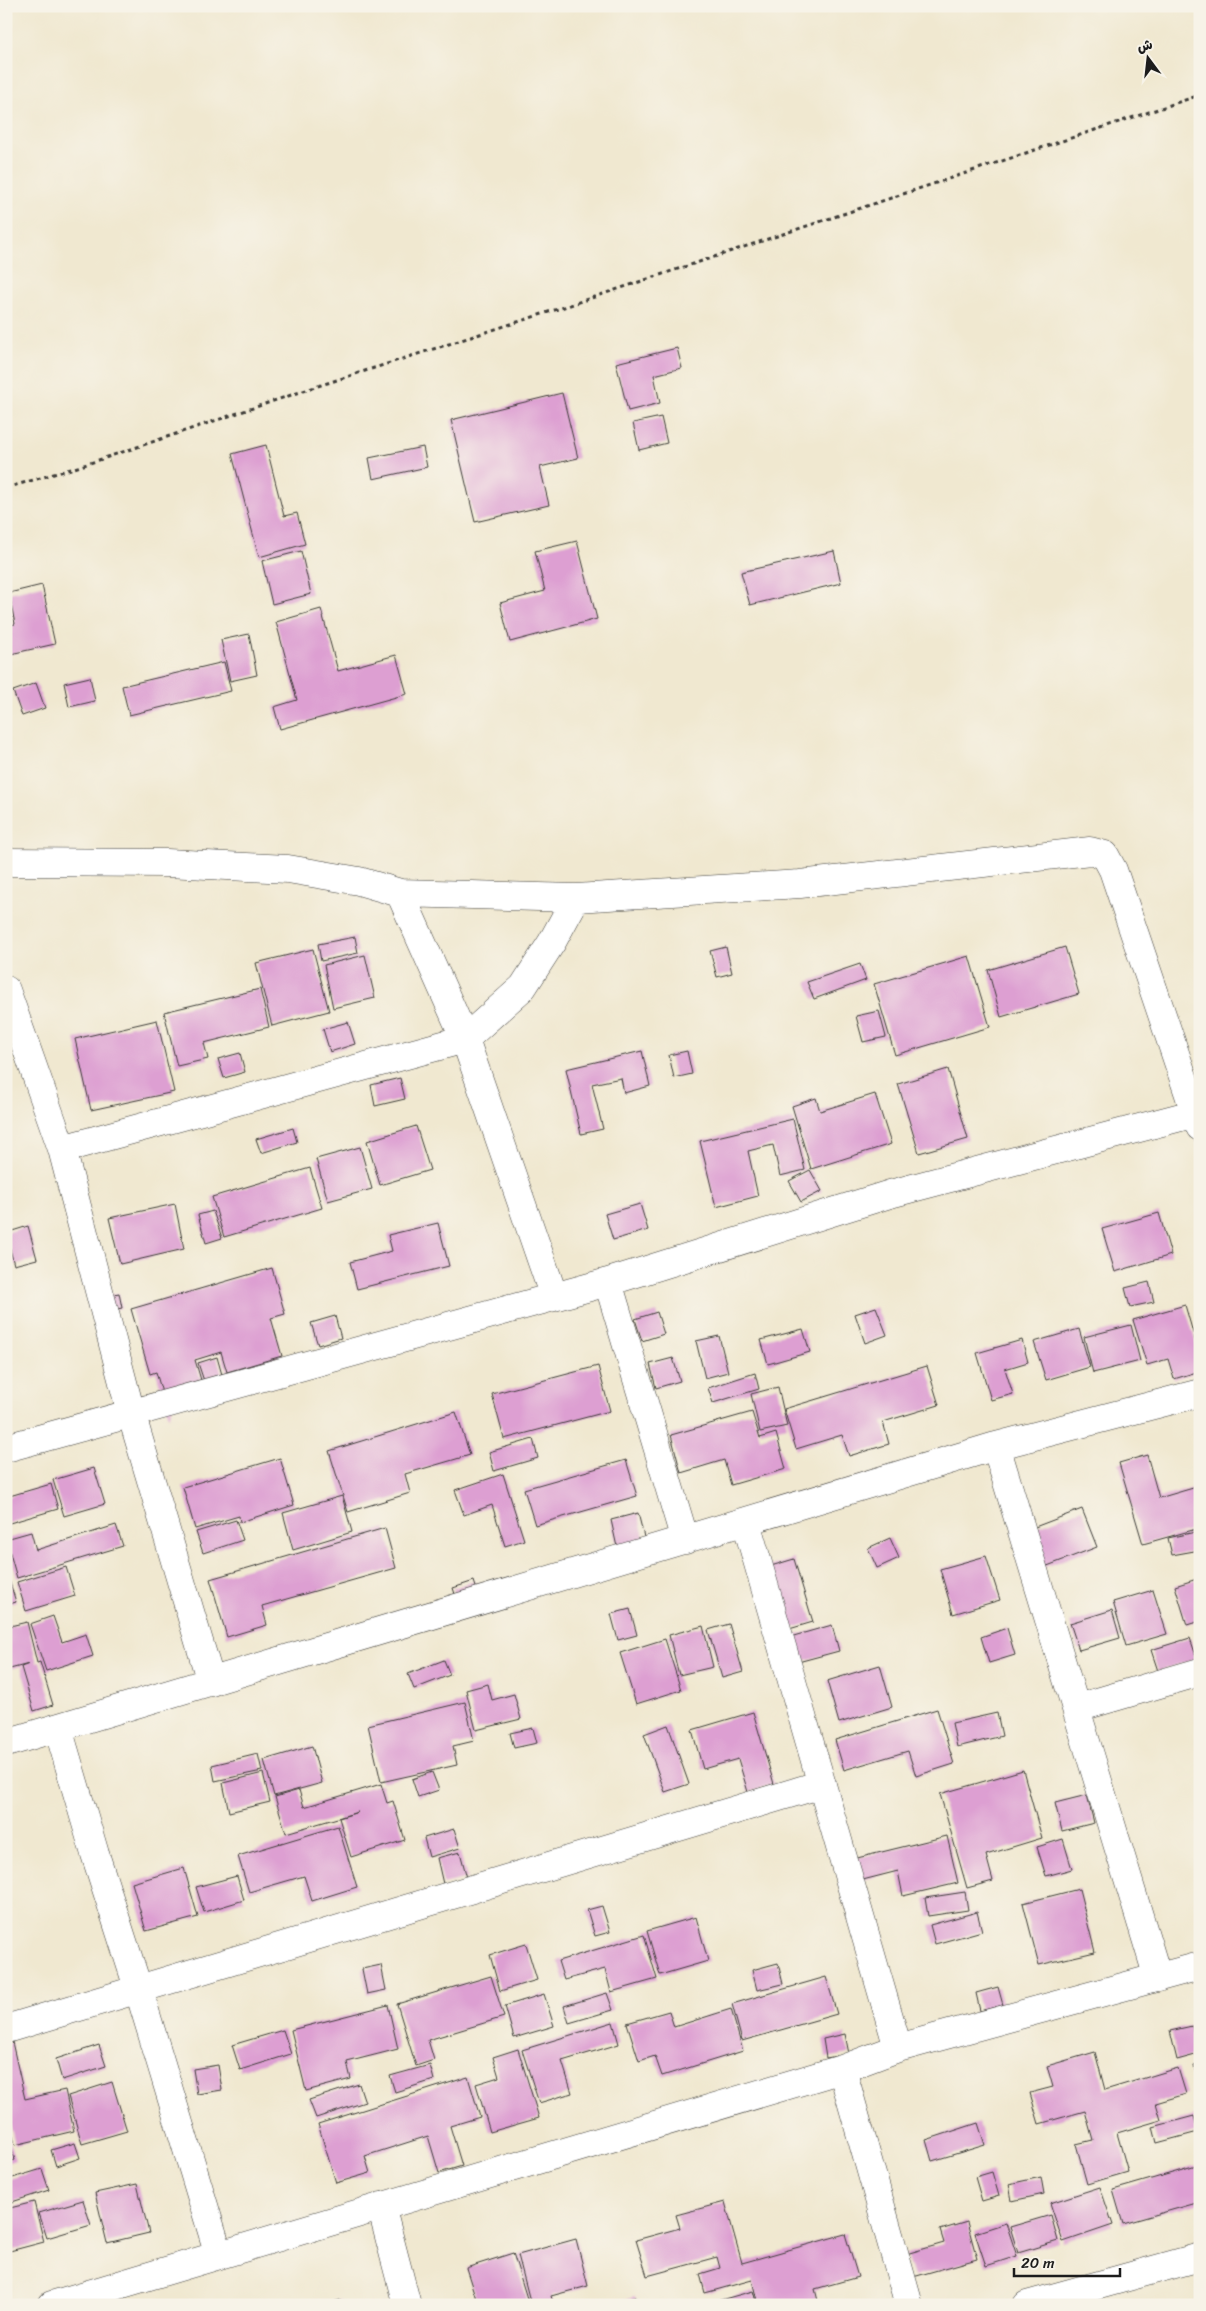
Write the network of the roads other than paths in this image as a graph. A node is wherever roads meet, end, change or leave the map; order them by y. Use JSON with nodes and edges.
{"nodes":[{"id":1,"x":6,"y":862,"type":"edge"},
{"id":2,"x":400,"y":892,"type":"junction"},
{"id":3,"x":576,"y":898,"type":"junction"},
{"id":4,"x":6,"y":990,"type":"edge"},
{"id":5,"x":465,"y":1039,"type":"junction"},
{"id":6,"x":1198,"y":1120,"type":"edge"},
{"id":7,"x":62,"y":1149,"type":"junction"},
{"id":8,"x":608,"y":1282,"type":"junction"},
{"id":9,"x":554,"y":1297,"type":"junction"},
{"id":10,"x":1200,"y":1393,"type":"edge"},
{"id":11,"x":131,"y":1413,"type":"junction"},
{"id":12,"x":996,"y":1446,"type":"junction"},
{"id":13,"x":6,"y":1448,"type":"edge"},
{"id":14,"x":746,"y":1522,"type":"junction"},
{"id":15,"x":685,"y":1540,"type":"junction"},
{"id":16,"x":1200,"y":1672,"type":"edge"},
{"id":17,"x":211,"y":1682,"type":"junction"},
{"id":18,"x":1077,"y":1708,"type":"junction"},
{"id":19,"x":58,"y":1728,"type":"junction"},
{"id":20,"x":6,"y":1743,"type":"edge"},
{"id":21,"x":822,"y":1784,"type":"junction"},
{"id":22,"x":1200,"y":1966,"type":"edge"},
{"id":23,"x":1158,"y":1978,"type":"junction"},
{"id":24,"x":139,"y":1990,"type":"junction"},
{"id":25,"x":6,"y":2029,"type":"edge"},
{"id":26,"x":898,"y":2048,"type":"junction"},
{"id":27,"x":842,"y":2069,"type":"junction"},
{"id":28,"x":380,"y":2206,"type":"junction"},
{"id":29,"x":219,"y":2254,"type":"junction"},
{"id":30,"x":1200,"y":2257,"type":"edge"},
{"id":31,"x":52,"y":2305,"type":"edge"},
{"id":32,"x":408,"y":2305,"type":"edge"},
{"id":33,"x":909,"y":2305,"type":"edge"},
{"id":34,"x":1027,"y":2305,"type":"edge"}],
"edges":[{"from":1,"to":2,"type":"street"},
{"from":2,"to":3,"type":"street"},
{"from":2,"to":5,"type":"street"},
{"from":3,"to":5,"type":"street"},
{"from":3,"to":6,"type":"street"},
{"from":4,"to":7,"type":"street"},
{"from":5,"to":7,"type":"street"},
{"from":5,"to":9,"type":"street"},
{"from":6,"to":8,"type":"street"},
{"from":7,"to":11,"type":"street"},
{"from":8,"to":9,"type":"street"},
{"from":8,"to":15,"type":"street"},
{"from":9,"to":11,"type":"street"},
{"from":10,"to":12,"type":"street"},
{"from":11,"to":13,"type":"street"},
{"from":11,"to":17,"type":"street"},
{"from":12,"to":14,"type":"street"},
{"from":12,"to":18,"type":"street"},
{"from":14,"to":15,"type":"street"},
{"from":14,"to":21,"type":"street"},
{"from":15,"to":17,"type":"street"},
{"from":16,"to":18,"type":"street"},
{"from":17,"to":19,"type":"street"},
{"from":18,"to":23,"type":"street"},
{"from":19,"to":20,"type":"street"},
{"from":19,"to":24,"type":"street"},
{"from":21,"to":24,"type":"street"},
{"from":21,"to":26,"type":"street"},
{"from":22,"to":23,"type":"street"},
{"from":23,"to":26,"type":"street"},
{"from":24,"to":25,"type":"street"},
{"from":24,"to":29,"type":"street"},
{"from":26,"to":27,"type":"street"},
{"from":27,"to":28,"type":"street"},
{"from":27,"to":33,"type":"street"},
{"from":28,"to":29,"type":"street"},
{"from":28,"to":32,"type":"street"},
{"from":29,"to":31,"type":"street"},
{"from":30,"to":34,"type":"street"}]}
